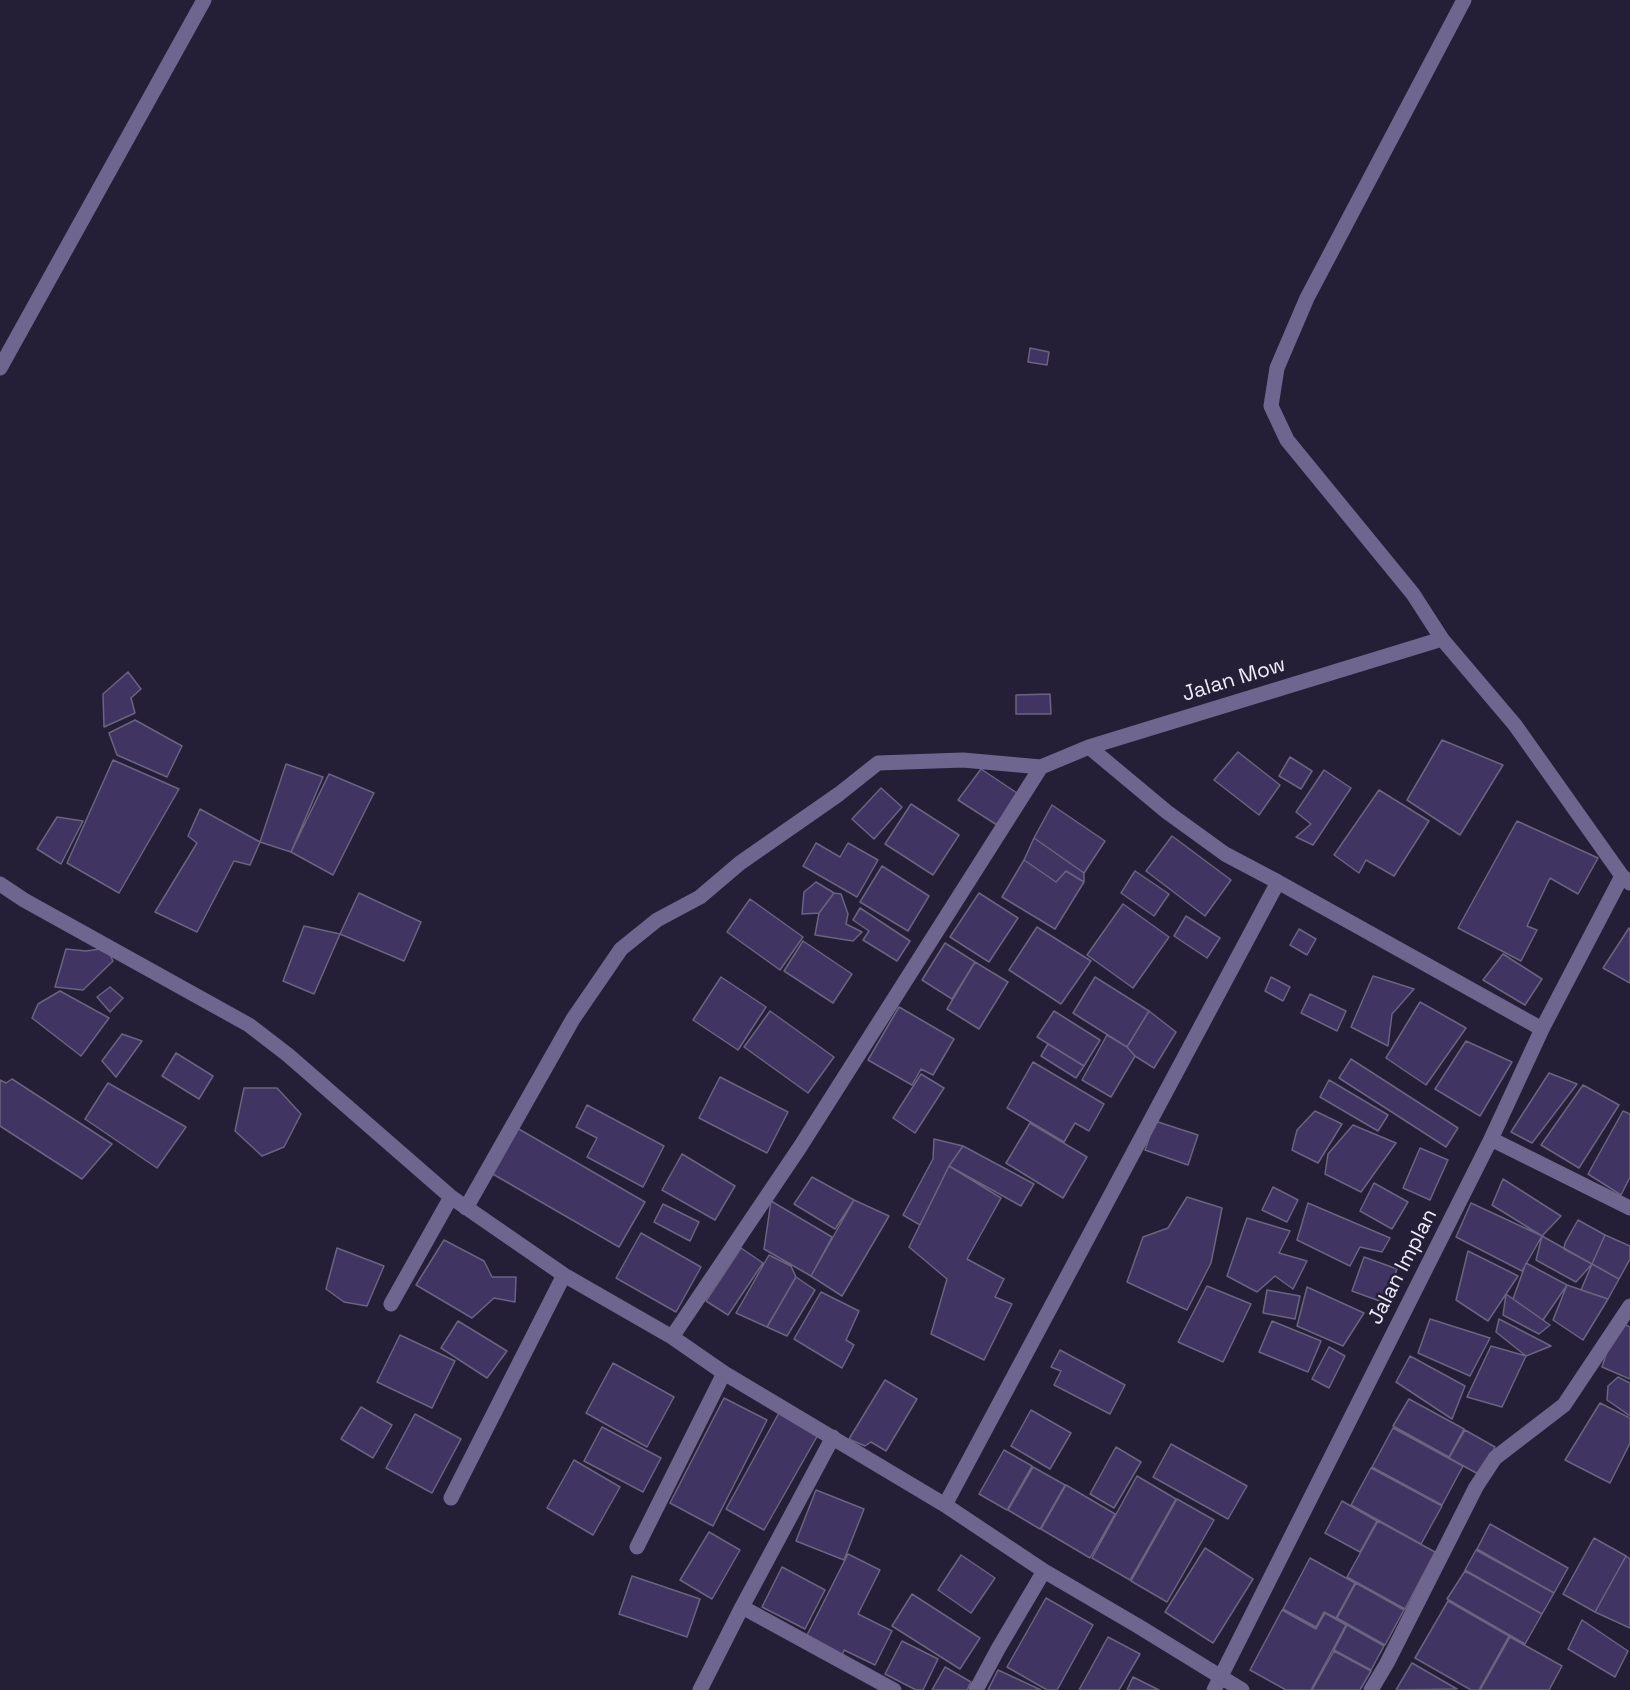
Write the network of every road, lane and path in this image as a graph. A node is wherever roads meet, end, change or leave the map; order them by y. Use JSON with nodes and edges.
{"nodes":[{"id":1,"x":204,"y":0,"type":"edge"},
{"id":2,"x":1464,"y":0,"type":"edge"},
{"id":3,"x":0,"y":368,"type":"edge"},
{"id":4,"x":1442,"y":639,"type":"junction"},
{"id":5,"x":1089,"y":747,"type":"junction"},
{"id":6,"x":1041,"y":767,"type":"junction"},
{"id":7,"x":1626,"y":879,"type":"edge"},
{"id":8,"x":1278,"y":882,"type":"junction"},
{"id":9,"x":0,"y":884,"type":"edge"},
{"id":10,"x":1542,"y":1029,"type":"junction"},
{"id":11,"x":1491,"y":1139,"type":"junction"},
{"id":12,"x":451,"y":1197,"type":"junction"},
{"id":13,"x":466,"y":1208,"type":"junction"},
{"id":14,"x":1630,"y":1208,"type":"edge"},
{"id":15,"x":564,"y":1275,"type":"junction"},
{"id":16,"x":391,"y":1304,"type":"dead end"},
{"id":17,"x":1630,"y":1306,"type":"edge"},
{"id":18,"x":672,"y":1337,"type":"junction"},
{"id":19,"x":724,"y":1373,"type":"junction"},
{"id":20,"x":833,"y":1437,"type":"junction"},
{"id":21,"x":451,"y":1498,"type":"dead end"},
{"id":22,"x":945,"y":1505,"type":"junction"},
{"id":23,"x":637,"y":1547,"type":"dead end"},
{"id":24,"x":1044,"y":1571,"type":"junction"},
{"id":25,"x":742,"y":1607,"type":"junction"},
{"id":26,"x":1221,"y":1676,"type":"junction"},
{"id":27,"x":700,"y":1690,"type":"edge"},
{"id":28,"x":894,"y":1690,"type":"edge"},
{"id":29,"x":976,"y":1690,"type":"edge"},
{"id":30,"x":1214,"y":1690,"type":"edge"},
{"id":31,"x":1242,"y":1690,"type":"edge"},
{"id":32,"x":1371,"y":1690,"type":"edge"}],
"edges":[{"from":1,"to":3,"type":"street"},
{"from":2,"to":4,"type":"street"},
{"from":4,"to":5,"type":"street","name":"Jalan Mow"},
{"from":4,"to":7,"type":"street"},
{"from":5,"to":6,"type":"street","name":"Jalan Mow"},
{"from":5,"to":8,"type":"street"},
{"from":6,"to":13,"type":"street"},
{"from":6,"to":18,"type":"street"},
{"from":7,"to":10,"type":"street","name":"Jalan Implan"},
{"from":8,"to":10,"type":"street"},
{"from":8,"to":22,"type":"street"},
{"from":9,"to":12,"type":"street"},
{"from":10,"to":11,"type":"street","name":"Jalan Implan"},
{"from":11,"to":14,"type":"street"},
{"from":11,"to":26,"type":"street","name":"Jalan Implan"},
{"from":12,"to":13,"type":"street"},
{"from":12,"to":16,"type":"street"},
{"from":13,"to":15,"type":"street"},
{"from":15,"to":18,"type":"street"},
{"from":15,"to":21,"type":"street"},
{"from":17,"to":32,"type":"street"},
{"from":18,"to":19,"type":"street"},
{"from":19,"to":20,"type":"street"},
{"from":19,"to":23,"type":"street"},
{"from":20,"to":22,"type":"street"},
{"from":20,"to":25,"type":"street"},
{"from":22,"to":24,"type":"street"},
{"from":24,"to":26,"type":"street"},
{"from":24,"to":29,"type":"street"},
{"from":25,"to":27,"type":"street"},
{"from":25,"to":28,"type":"street"},
{"from":26,"to":30,"type":"street","name":"Jalan Implan"},
{"from":26,"to":31,"type":"street"}]}
